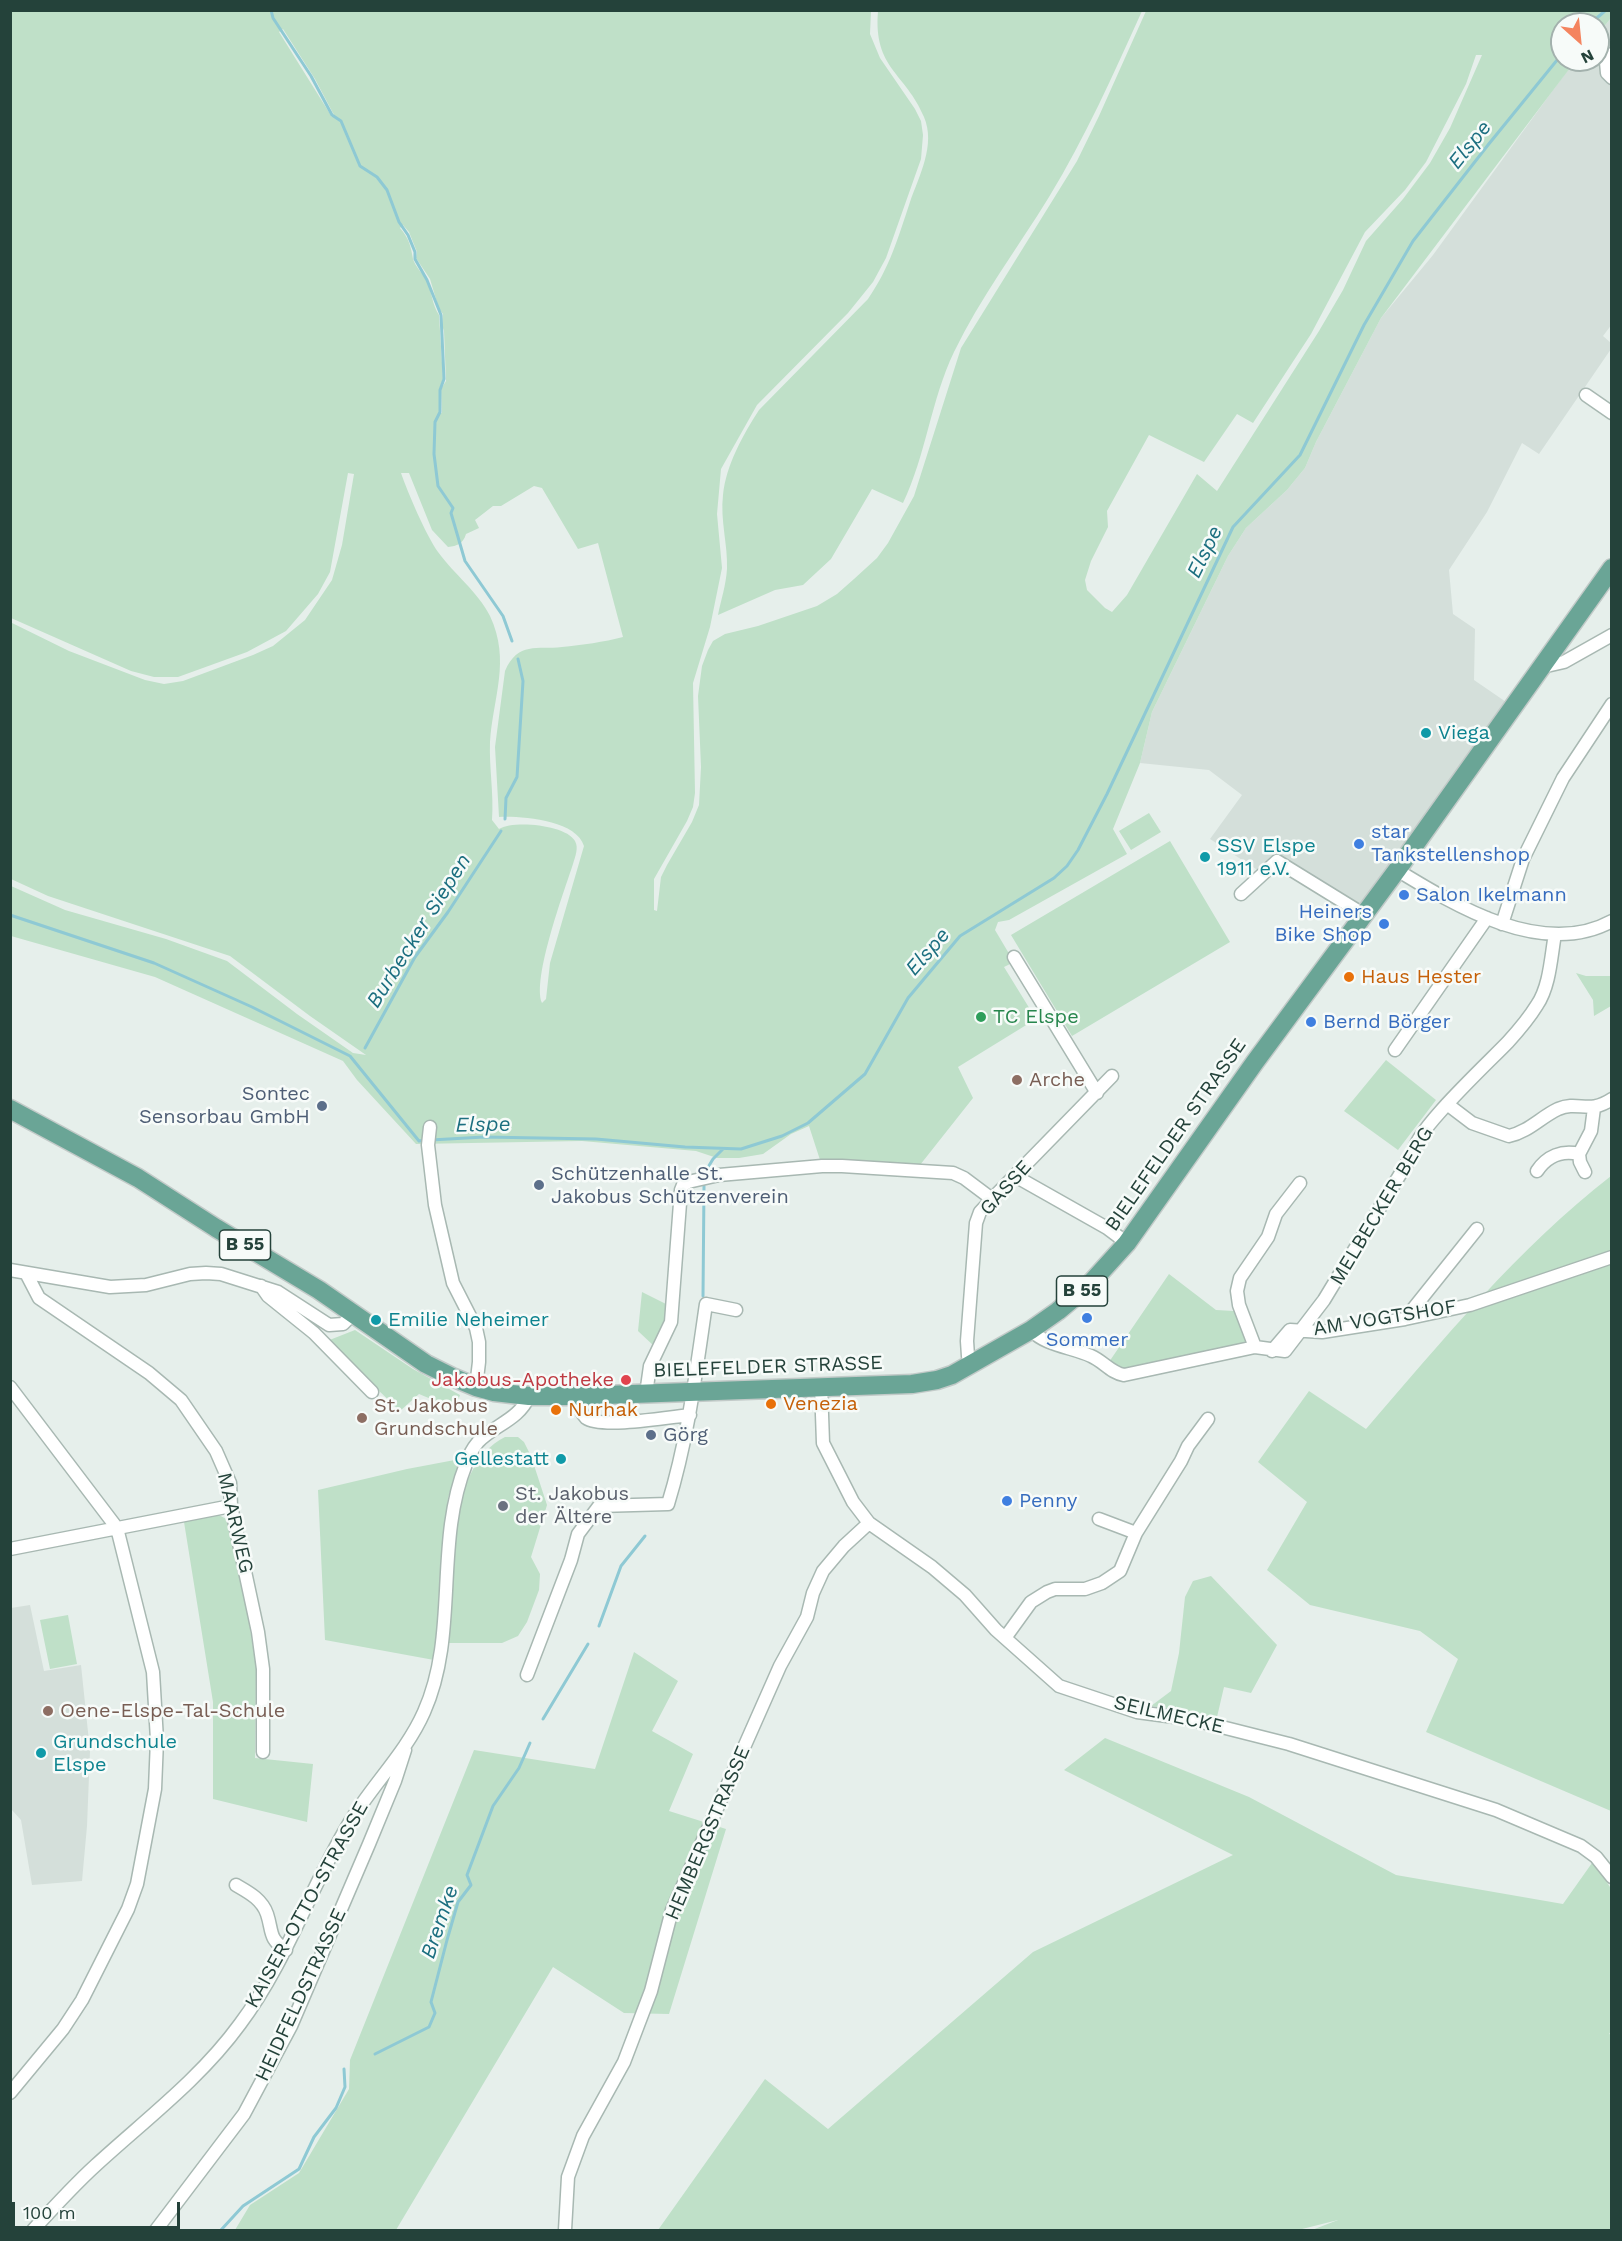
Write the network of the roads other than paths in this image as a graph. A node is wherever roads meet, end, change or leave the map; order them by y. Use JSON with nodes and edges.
{"nodes":[{"id":1,"x":1611,"y":54,"type":"edge"},
{"id":2,"x":1611,"y":78,"type":"edge"},
{"id":3,"x":1586,"y":395,"type":"dead end"},
{"id":4,"x":1611,"y":412,"type":"edge"},
{"id":5,"x":1611,"y":568,"type":"edge"},
{"id":6,"x":1611,"y":635,"type":"edge"},
{"id":7,"x":1542,"y":667,"type":"junction"},
{"id":8,"x":1611,"y":704,"type":"edge"},
{"id":9,"x":1397,"y":870,"type":"junction"},
{"id":10,"x":1241,"y":894,"type":"dead end"},
{"id":11,"x":1363,"y":914,"type":"junction"},
{"id":12,"x":1487,"y":918,"type":"junction"},
{"id":13,"x":1611,"y":921,"type":"edge"},
{"id":14,"x":1502,"y":924,"type":"junction"},
{"id":15,"x":1555,"y":934,"type":"junction"},
{"id":16,"x":1014,"y":957,"type":"dead end"},
{"id":17,"x":1395,"y":1050,"type":"dead end"},
{"id":18,"x":1112,"y":1076,"type":"dead end"},
{"id":19,"x":1097,"y":1093,"type":"junction"},
{"id":20,"x":1611,"y":1099,"type":"edge"},
{"id":21,"x":1447,"y":1104,"type":"junction"},
{"id":22,"x":1594,"y":1108,"type":"junction"},
{"id":23,"x":10,"y":1109,"type":"edge"},
{"id":24,"x":429,"y":1136,"type":"dead end"},
{"id":25,"x":1579,"y":1154,"type":"junction"},
{"id":26,"x":1537,"y":1171,"type":"dead end"},
{"id":27,"x":1585,"y":1172,"type":"dead end"},
{"id":28,"x":1015,"y":1176,"type":"junction"},
{"id":29,"x":1300,"y":1183,"type":"dead end"},
{"id":30,"x":992,"y":1199,"type":"junction"},
{"id":31,"x":1477,"y":1229,"type":"dead end"},
{"id":32,"x":1127,"y":1244,"type":"junction"},
{"id":33,"x":1611,"y":1257,"type":"edge"},
{"id":34,"x":10,"y":1270,"type":"edge"},
{"id":35,"x":26,"y":1274,"type":"junction"},
{"id":36,"x":261,"y":1286,"type":"junction"},
{"id":37,"x":736,"y":1310,"type":"dead end"},
{"id":38,"x":353,"y":1314,"type":"junction"},
{"id":39,"x":1405,"y":1319,"type":"junction"},
{"id":40,"x":1031,"y":1330,"type":"junction"},
{"id":41,"x":1301,"y":1331,"type":"junction"},
{"id":42,"x":1255,"y":1347,"type":"junction"},
{"id":43,"x":972,"y":1365,"type":"junction"},
{"id":44,"x":821,"y":1386,"type":"junction"},
{"id":45,"x":10,"y":1387,"type":"edge"},
{"id":46,"x":476,"y":1387,"type":"junction"},
{"id":47,"x":372,"y":1392,"type":"dead end"},
{"id":48,"x":693,"y":1392,"type":"junction"},
{"id":49,"x":646,"y":1394,"type":"junction"},
{"id":50,"x":529,"y":1396,"type":"junction"},
{"id":51,"x":577,"y":1396,"type":"junction"},
{"id":52,"x":690,"y":1415,"type":"junction"},
{"id":53,"x":1208,"y":1419,"type":"dead end"},
{"id":54,"x":231,"y":1506,"type":"junction"},
{"id":55,"x":1099,"y":1519,"type":"dead end"},
{"id":56,"x":869,"y":1523,"type":"junction"},
{"id":57,"x":117,"y":1528,"type":"junction"},
{"id":58,"x":1136,"y":1533,"type":"junction"},
{"id":59,"x":10,"y":1549,"type":"edge"},
{"id":60,"x":1005,"y":1638,"type":"junction"},
{"id":61,"x":527,"y":1675,"type":"dead end"},
{"id":62,"x":408,"y":1740,"type":"junction"},
{"id":63,"x":263,"y":1752,"type":"dead end"},
{"id":64,"x":1611,"y":1877,"type":"edge"},
{"id":65,"x":236,"y":1885,"type":"dead end"},
{"id":66,"x":286,"y":1950,"type":"junction"},
{"id":67,"x":10,"y":2093,"type":"edge"},
{"id":68,"x":33,"y":2230,"type":"edge"},
{"id":69,"x":156,"y":2230,"type":"edge"},
{"id":70,"x":565,"y":2230,"type":"edge"}],
"edges":[{"from":1,"to":2,"type":"street"},
{"from":3,"to":4,"type":"street"},
{"from":5,"to":7,"type":"main road","name":"BIELEFELDER STRASSE","number":"B 55"},
{"from":6,"to":7,"type":"street"},
{"from":7,"to":9,"type":"main road","name":"BIELEFELDER STRASSE","number":"B 55"},
{"from":8,"to":14,"type":"street"},
{"from":9,"to":11,"type":"main road","name":"BIELEFELDER STRASSE","number":"B 55"},
{"from":9,"to":12,"type":"street"},
{"from":10,"to":11,"type":"street"},
{"from":11,"to":32,"type":"main road","name":"BIELEFELDER STRASSE","number":"B 55"},
{"from":12,"to":14,"type":"street"},
{"from":12,"to":17,"type":"street"},
{"from":13,"to":15,"type":"street"},
{"from":14,"to":15,"type":"street"},
{"from":15,"to":21,"type":"street","name":"MELBECKER BERG"},
{"from":16,"to":19,"type":"street"},
{"from":18,"to":19,"type":"street","name":"GASSE"},
{"from":19,"to":28,"type":"street","name":"GASSE"},
{"from":20,"to":22,"type":"street"},
{"from":21,"to":22,"type":"street"},
{"from":21,"to":41,"type":"street","name":"MELBECKER BERG"},
{"from":22,"to":25,"type":"street"},
{"from":23,"to":38,"type":"main road","name":"BIELEFELDER STRASSE","number":"B 55"},
{"from":24,"to":46,"type":"street"},
{"from":25,"to":26,"type":"street"},
{"from":25,"to":27,"type":"street"},
{"from":28,"to":30,"type":"street","name":"GASSE"},
{"from":28,"to":32,"type":"street"},
{"from":29,"to":42,"type":"street"},
{"from":30,"to":43,"type":"street","name":"GASSE"},
{"from":30,"to":49,"type":"street"},
{"from":31,"to":39,"type":"street"},
{"from":32,"to":40,"type":"main road","name":"BIELEFELDER STRASSE","number":"B 55"},
{"from":33,"to":39,"type":"street","name":"AM VOGTSHOF"},
{"from":34,"to":35,"type":"street"},
{"from":35,"to":36,"type":"street"},
{"from":35,"to":54,"type":"street","name":"MAARWEG"},
{"from":36,"to":38,"type":"street"},
{"from":36,"to":47,"type":"street"},
{"from":37,"to":48,"type":"street"},
{"from":38,"to":46,"type":"main road","name":"BIELEFELDER STRASSE","number":"B 55"},
{"from":39,"to":41,"type":"street","name":"AM VOGTSHOF"},
{"from":40,"to":42,"type":"street","name":"AM VOGTSHOF"},
{"from":40,"to":43,"type":"main road","name":"BIELEFELDER STRASSE","number":"B 55"},
{"from":41,"to":42,"type":"street","name":"AM VOGTSHOF"},
{"from":43,"to":44,"type":"main road","name":"BIELEFELDER STRASSE","number":"B 55"},
{"from":44,"to":48,"type":"main road","name":"BIELEFELDER STRASSE","number":"B 55"},
{"from":44,"to":56,"type":"street","name":"SEILMECKE"},
{"from":45,"to":57,"type":"street"},
{"from":46,"to":50,"type":"main road","name":"BIELEFELDER STRASSE","number":"B 55"},
{"from":48,"to":49,"type":"main road","name":"BIELEFELDER STRASSE","number":"B 55"},
{"from":48,"to":52,"type":"street"},
{"from":49,"to":51,"type":"main road","name":"BIELEFELDER STRASSE","number":"B 55"},
{"from":50,"to":51,"type":"main road","name":"BIELEFELDER STRASSE","number":"B 55"},
{"from":50,"to":62,"type":"street","name":"KAISER-OTTO-STRASSE"},
{"from":51,"to":52,"type":"street"},
{"from":52,"to":61,"type":"street"},
{"from":53,"to":58,"type":"street"},
{"from":54,"to":57,"type":"street"},
{"from":54,"to":63,"type":"street","name":"MAARWEG"},
{"from":55,"to":58,"type":"street"},
{"from":56,"to":60,"type":"street","name":"SEILMECKE"},
{"from":56,"to":70,"type":"street","name":"HEMBERGSTRASSE"},
{"from":57,"to":59,"type":"street"},
{"from":57,"to":67,"type":"street"},
{"from":58,"to":60,"type":"street"},
{"from":60,"to":64,"type":"street","name":"SEILMECKE"},
{"from":62,"to":66,"type":"street","name":"KAISER-OTTO-STRASSE"},
{"from":62,"to":69,"type":"street","name":"HEIDFELDSTRASSE"},
{"from":65,"to":66,"type":"street"},
{"from":66,"to":68,"type":"street","name":"KAISER-OTTO-STRASSE"}]}
